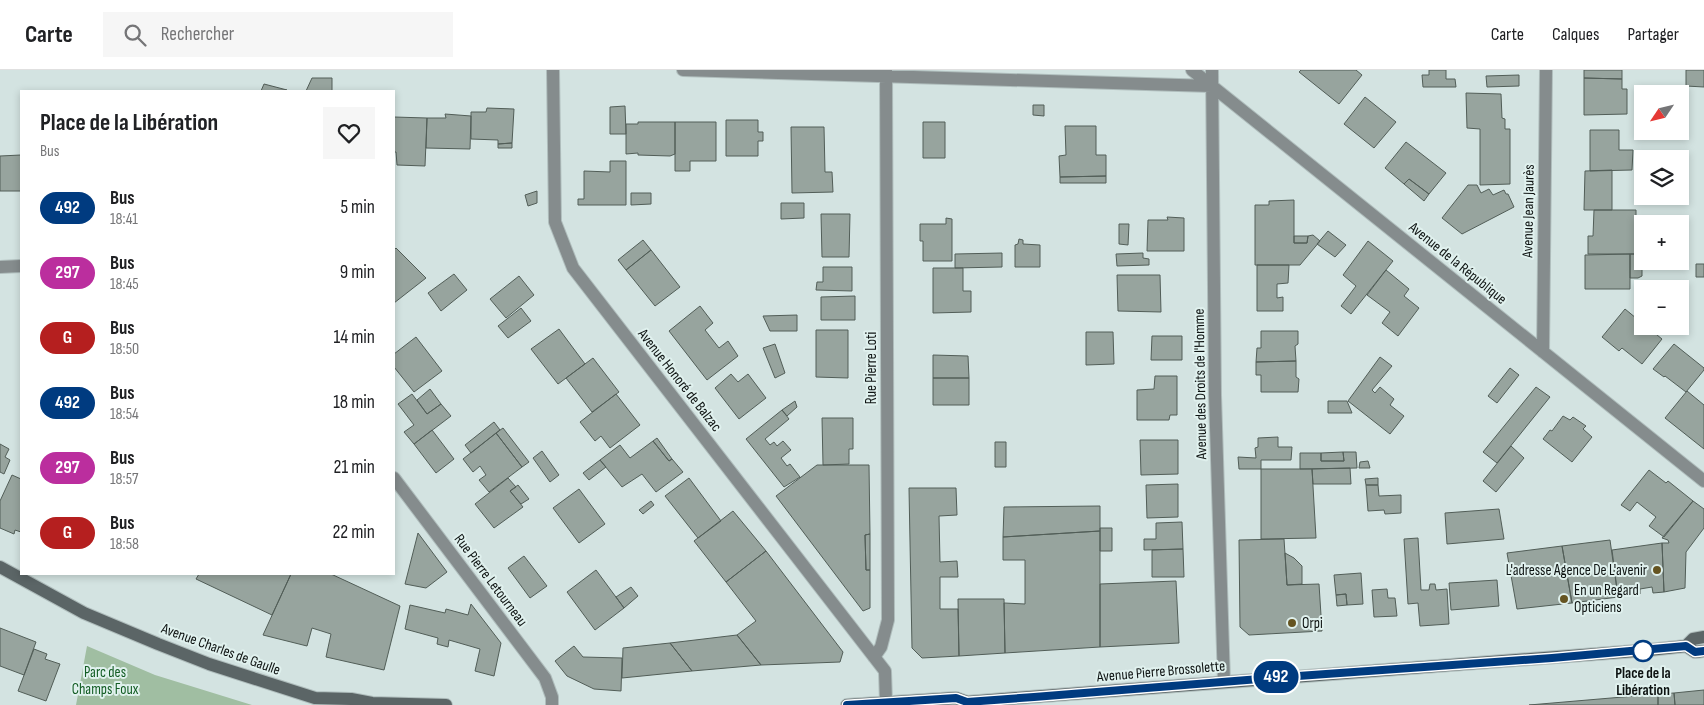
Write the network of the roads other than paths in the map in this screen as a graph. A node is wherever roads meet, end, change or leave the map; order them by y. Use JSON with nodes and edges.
{"nodes":[{"id":1,"x":553,"y":70,"type":"edge"},
{"id":2,"x":683,"y":70,"type":"edge"},
{"id":3,"x":1192,"y":70,"type":"edge"},
{"id":4,"x":1212,"y":70,"type":"edge"},
{"id":5,"x":1546,"y":70,"type":"edge"},
{"id":6,"x":886,"y":73,"type":"edge"},
{"id":7,"x":1212,"y":86,"type":"junction"},
{"id":8,"x":20,"y":266,"type":"edge"},
{"id":9,"x":0,"y":267,"type":"edge"},
{"id":10,"x":1543,"y":352,"type":"junction"},
{"id":11,"x":395,"y":479,"type":"edge"},
{"id":12,"x":1704,"y":481,"type":"edge"},
{"id":13,"x":0,"y":567,"type":"edge"},
{"id":14,"x":1704,"y":637,"type":"edge"},
{"id":15,"x":1686,"y":646,"type":"junction"},
{"id":16,"x":1704,"y":651,"type":"edge"},
{"id":17,"x":874,"y":657,"type":"junction"},
{"id":18,"x":1224,"y":682,"type":"junction"},
{"id":19,"x":315,"y":698,"type":"junction"},
{"id":20,"x":965,"y":703,"type":"edge"},
{"id":21,"x":886,"y":704,"type":"edge"},
{"id":22,"x":334,"y":705,"type":"edge"},
{"id":23,"x":446,"y":705,"type":"edge"},
{"id":24,"x":552,"y":705,"type":"edge"},
{"id":25,"x":847,"y":705,"type":"edge"}],
"edges":[{"from":1,"to":17,"type":"street","name":"Avenue Honoré de Balzac"},
{"from":2,"to":6,"type":"street"},
{"from":3,"to":7,"type":"street","name":"Avenue de la République"},
{"from":4,"to":7,"type":"street","name":"Avenue des Droits de l'Homme"},
{"from":5,"to":10,"type":"street","name":"Avenue Jean Jaurès"},
{"from":6,"to":7,"type":"street"},
{"from":6,"to":17,"type":"street","name":"Rue Pierre Loti"},
{"from":7,"to":10,"type":"street","name":"Avenue de la République"},
{"from":7,"to":18,"type":"street","name":"Avenue des Droits de l'Homme"},
{"from":8,"to":9,"type":"street"},
{"from":10,"to":12,"type":"street","name":"Avenue de la République"},
{"from":11,"to":24,"type":"street","name":"Rue Pierre Letourneau"},
{"from":13,"to":19,"type":"main road","name":"Avenue Charles de Gaulle"},
{"from":14,"to":15,"type":"main road","name":"Avenue Pierre Brossolette"},
{"from":15,"to":16,"type":"main road","name":"Avenue Pierre Brossolette"},
{"from":15,"to":18,"type":"main road","name":"Avenue Pierre Brossolette"},
{"from":17,"to":21,"type":"street","name":"Avenue Honoré de Balzac"},
{"from":18,"to":20,"type":"main road","name":"Avenue Pierre Brossolette"},
{"from":19,"to":22,"type":"main road"},
{"from":19,"to":23,"type":"main road","name":"Avenue Charles de Gaulle"},
{"from":20,"to":21,"type":"main road","name":"Avenue Pierre Brossolette"},
{"from":21,"to":25,"type":"main road","name":"Avenue Pierre Brossolette"}]}
